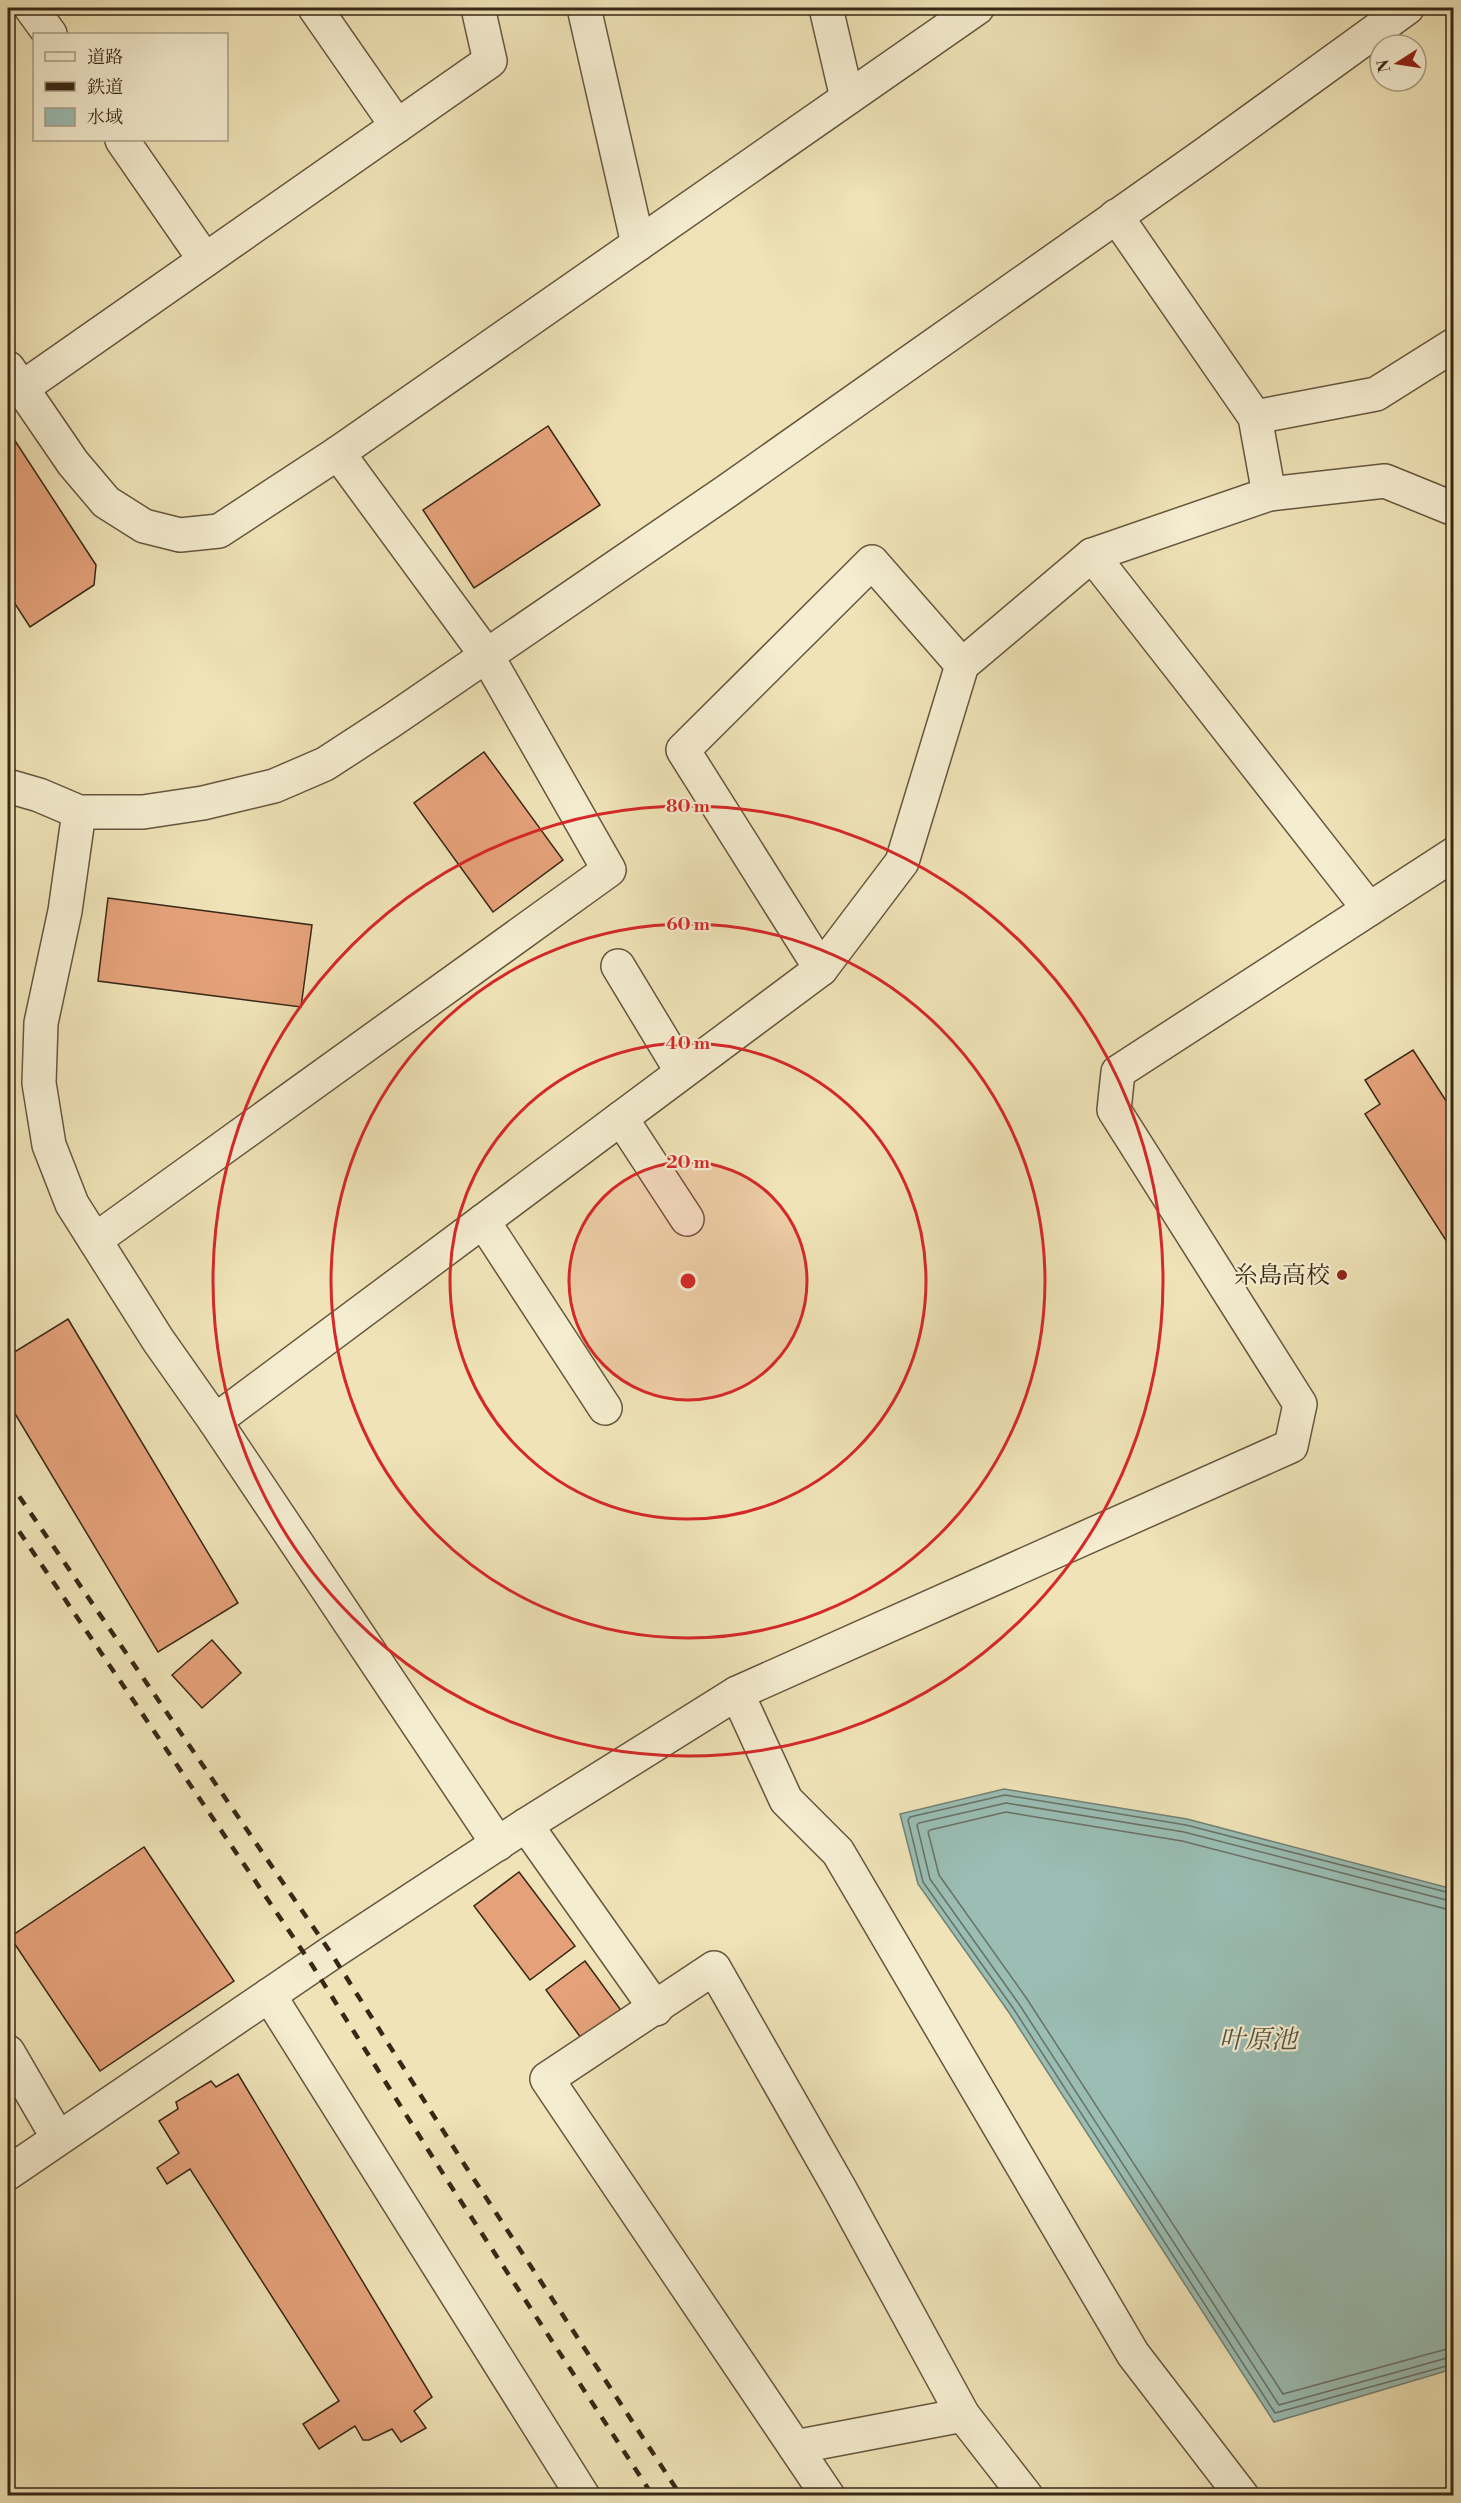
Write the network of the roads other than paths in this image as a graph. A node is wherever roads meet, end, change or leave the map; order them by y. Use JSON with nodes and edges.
{"nodes":[{"id":1,"x":32,"y":8,"type":"edge"},
{"id":2,"x":315,"y":8,"type":"edge"},
{"id":3,"x":478,"y":8,"type":"edge"},
{"id":4,"x":584,"y":8,"type":"edge"},
{"id":5,"x":826,"y":8,"type":"edge"},
{"id":6,"x":977,"y":8,"type":"edge"},
{"id":7,"x":1393,"y":12,"type":"edge"},
{"id":8,"x":49,"y":33,"type":"edge"},
{"id":9,"x":847,"y":98,"type":"junction"},
{"id":10,"x":397,"y":126,"type":"junction"},
{"id":11,"x":123,"y":141,"type":"edge"},
{"id":12,"x":1116,"y":216,"type":"junction"},
{"id":13,"x":638,"y":244,"type":"junction"},
{"id":14,"x":205,"y":260,"type":"junction"},
{"id":15,"x":1454,"y":345,"type":"edge"},
{"id":16,"x":15,"y":378,"type":"edge"},
{"id":17,"x":1255,"y":417,"type":"junction"},
{"id":18,"x":338,"y":453,"type":"junction"},
{"id":19,"x":1269,"y":494,"type":"junction"},
{"id":20,"x":1454,"y":509,"type":"edge"},
{"id":21,"x":1092,"y":555,"type":"junction"},
{"id":22,"x":487,"y":656,"type":"junction"},
{"id":23,"x":962,"y":664,"type":"junction"},
{"id":24,"x":8,"y":786,"type":"edge"},
{"id":25,"x":78,"y":812,"type":"junction"},
{"id":26,"x":1454,"y":854,"type":"edge"},
{"id":27,"x":1369,"y":909,"type":"junction"},
{"id":28,"x":618,"y":966,"type":"dead end"},
{"id":29,"x":821,"y":969,"type":"junction"},
{"id":30,"x":682,"y":1072,"type":"junction"},
{"id":31,"x":621,"y":1118,"type":"junction"},
{"id":32,"x":687,"y":1219,"type":"dead end"},
{"id":33,"x":483,"y":1221,"type":"junction"},
{"id":34,"x":95,"y":1240,"type":"junction"},
{"id":35,"x":605,"y":1408,"type":"dead end"},
{"id":36,"x":215,"y":1420,"type":"junction"},
{"id":37,"x":737,"y":1693,"type":"junction"},
{"id":38,"x":526,"y":1825,"type":"junction"},
{"id":39,"x":498,"y":1844,"type":"junction"},
{"id":40,"x":269,"y":1995,"type":"junction"},
{"id":41,"x":656,"y":2009,"type":"junction"},
{"id":42,"x":8,"y":2052,"type":"edge"},
{"id":43,"x":58,"y":2138,"type":"junction"},
{"id":44,"x":8,"y":2173,"type":"edge"},
{"id":45,"x":963,"y":2415,"type":"junction"},
{"id":46,"x":795,"y":2447,"type":"junction"},
{"id":47,"x":583,"y":2496,"type":"edge"},
{"id":48,"x":828,"y":2496,"type":"edge"},
{"id":49,"x":1026,"y":2496,"type":"edge"},
{"id":50,"x":1242,"y":2496,"type":"edge"}],
"edges":[{"from":1,"to":8,"type":"street"},
{"from":2,"to":10,"type":"street"},
{"from":3,"to":10,"type":"street"},
{"from":4,"to":13,"type":"street"},
{"from":5,"to":9,"type":"street"},
{"from":6,"to":9,"type":"street"},
{"from":7,"to":12,"type":"street"},
{"from":9,"to":13,"type":"street"},
{"from":10,"to":14,"type":"street"},
{"from":11,"to":14,"type":"street"},
{"from":12,"to":17,"type":"street"},
{"from":12,"to":22,"type":"street"},
{"from":13,"to":18,"type":"street"},
{"from":14,"to":16,"type":"street"},
{"from":15,"to":17,"type":"street"},
{"from":16,"to":18,"type":"street"},
{"from":17,"to":19,"type":"street"},
{"from":18,"to":22,"type":"street"},
{"from":19,"to":20,"type":"street"},
{"from":19,"to":21,"type":"street"},
{"from":21,"to":23,"type":"street"},
{"from":21,"to":27,"type":"street"},
{"from":22,"to":25,"type":"street"},
{"from":22,"to":34,"type":"street"},
{"from":23,"to":29,"type":"street"},
{"from":23,"to":29,"type":"street"},
{"from":24,"to":25,"type":"street"},
{"from":25,"to":34,"type":"street"},
{"from":26,"to":27,"type":"street"},
{"from":27,"to":37,"type":"street"},
{"from":28,"to":30,"type":"street"},
{"from":29,"to":30,"type":"street"},
{"from":30,"to":31,"type":"street"},
{"from":31,"to":32,"type":"street"},
{"from":31,"to":33,"type":"street"},
{"from":33,"to":35,"type":"street"},
{"from":33,"to":36,"type":"street"},
{"from":34,"to":36,"type":"street"},
{"from":36,"to":39,"type":"street"},
{"from":37,"to":38,"type":"street"},
{"from":37,"to":50,"type":"street"},
{"from":38,"to":39,"type":"street"},
{"from":38,"to":41,"type":"street"},
{"from":39,"to":40,"type":"street"},
{"from":40,"to":43,"type":"street"},
{"from":40,"to":47,"type":"street"},
{"from":41,"to":45,"type":"street"},
{"from":41,"to":46,"type":"street"},
{"from":42,"to":43,"type":"street"},
{"from":43,"to":44,"type":"street"},
{"from":45,"to":46,"type":"street"},
{"from":45,"to":49,"type":"street"},
{"from":46,"to":48,"type":"street"}]}
